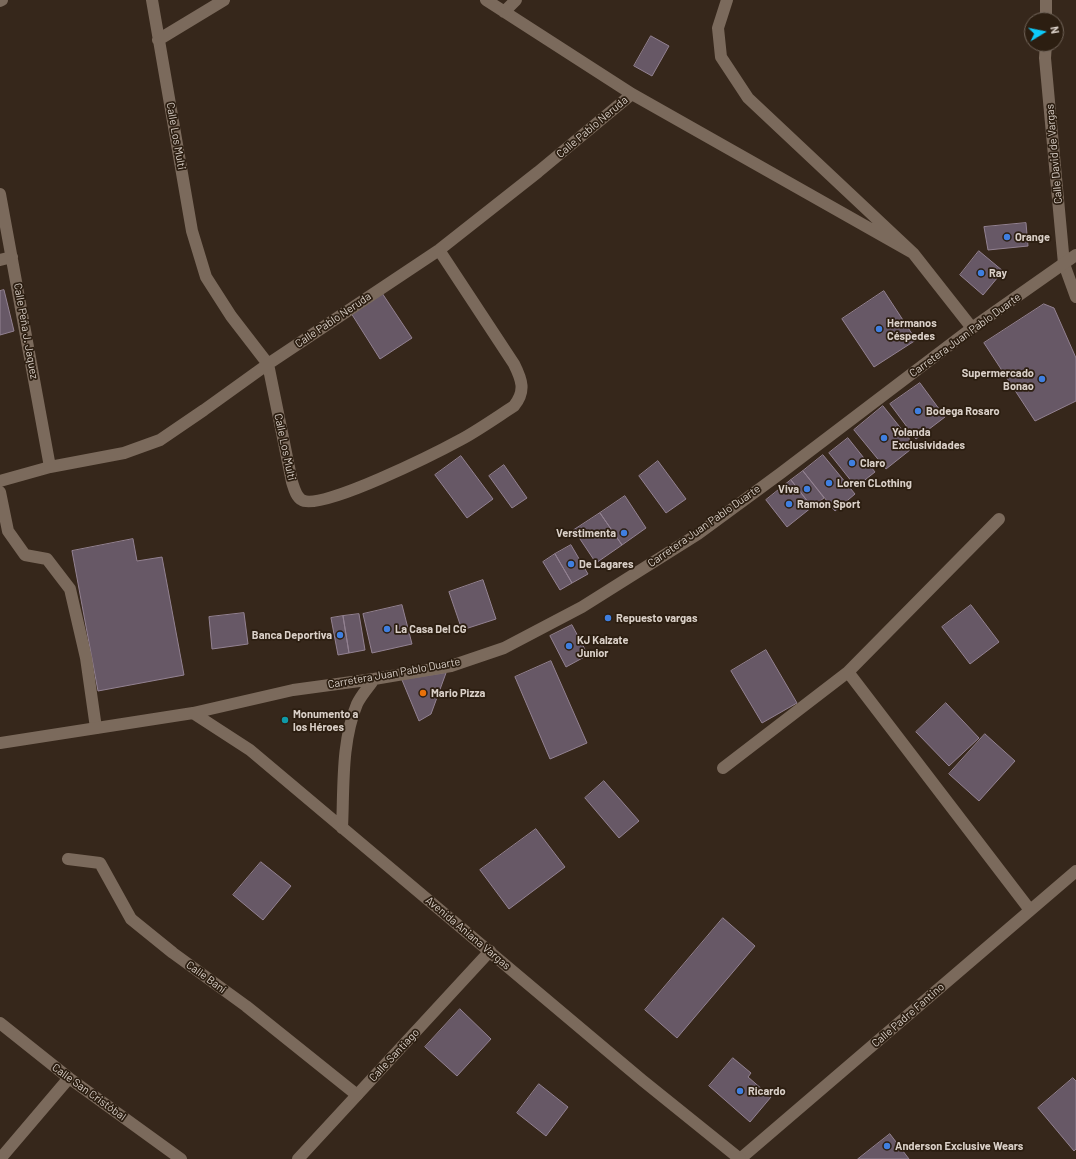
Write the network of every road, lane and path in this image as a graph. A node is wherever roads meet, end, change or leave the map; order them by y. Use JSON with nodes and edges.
{"nodes":[{"id":1,"x":152,"y":0,"type":"edge"},
{"id":2,"x":224,"y":0,"type":"edge"},
{"id":3,"x":486,"y":0,"type":"edge"},
{"id":4,"x":516,"y":0,"type":"edge"},
{"id":5,"x":727,"y":0,"type":"edge"},
{"id":6,"x":1046,"y":0,"type":"edge"},
{"id":7,"x":504,"y":12,"type":"junction"},
{"id":8,"x":1046,"y":12,"type":"edge"},
{"id":9,"x":158,"y":40,"type":"junction"},
{"id":10,"x":1046,"y":52,"type":"edge"},
{"id":11,"x":632,"y":94,"type":"junction"},
{"id":12,"x":0,"y":194,"type":"edge"},
{"id":13,"x":439,"y":250,"type":"junction"},
{"id":14,"x":912,"y":253,"type":"junction"},
{"id":15,"x":1076,"y":255,"type":"edge"},
{"id":16,"x":12,"y":257,"type":"junction"},
{"id":17,"x":0,"y":260,"type":"edge"},
{"id":18,"x":1064,"y":264,"type":"junction"},
{"id":19,"x":1076,"y":297,"type":"edge"},
{"id":20,"x":972,"y":328,"type":"junction"},
{"id":21,"x":268,"y":364,"type":"junction"},
{"id":22,"x":50,"y":467,"type":"junction"},
{"id":23,"x":0,"y":481,"type":"edge"},
{"id":24,"x":0,"y":492,"type":"edge"},
{"id":25,"x":999,"y":519,"type":"dead end"},
{"id":26,"x":848,"y":672,"type":"junction"},
{"id":27,"x":374,"y":679,"type":"junction"},
{"id":28,"x":193,"y":713,"type":"junction"},
{"id":29,"x":96,"y":728,"type":"junction"},
{"id":30,"x":0,"y":743,"type":"edge"},
{"id":31,"x":722,"y":768,"type":"dead end"},
{"id":32,"x":342,"y":828,"type":"junction"},
{"id":33,"x":68,"y":859,"type":"dead end"},
{"id":34,"x":1076,"y":872,"type":"edge"},
{"id":35,"x":1030,"y":910,"type":"junction"},
{"id":36,"x":490,"y":951,"type":"junction"},
{"id":37,"x":0,"y":1023,"type":"edge"},
{"id":38,"x":69,"y":1078,"type":"junction"},
{"id":39,"x":357,"y":1095,"type":"junction"},
{"id":40,"x":0,"y":1159,"type":"edge"},
{"id":41,"x":181,"y":1159,"type":"edge"},
{"id":42,"x":298,"y":1159,"type":"edge"},
{"id":43,"x":740,"y":1159,"type":"edge"}],
"edges":[{"from":1,"to":9,"type":"street","name":"Calle Los Multi"},
{"from":2,"to":9,"type":"street"},
{"from":3,"to":7,"type":"street"},
{"from":4,"to":7,"type":"street"},
{"from":5,"to":14,"type":"street"},
{"from":6,"to":8,"type":"street"},
{"from":7,"to":11,"type":"street"},
{"from":9,"to":21,"type":"street","name":"Calle Los Multi"},
{"from":10,"to":18,"type":"street","name":"Calle David de Vargas"},
{"from":11,"to":13,"type":"street","name":"Calle Pablo Neruda"},
{"from":11,"to":14,"type":"street"},
{"from":12,"to":16,"type":"street","name":"Calle Peña J. Jaquez"},
{"from":13,"to":21,"type":"street","name":"Calle Pablo Neruda"},
{"from":13,"to":21,"type":"street","name":"Calle Los Multi"},
{"from":14,"to":20,"type":"street"},
{"from":15,"to":18,"type":"street","name":"Carretera Juan Pablo Duarte"},
{"from":16,"to":17,"type":"street"},
{"from":16,"to":22,"type":"street","name":"Calle Peña J. Jaquez"},
{"from":18,"to":19,"type":"street","name":"Calle David de Vargas"},
{"from":18,"to":20,"type":"street","name":"Carretera Juan Pablo Duarte"},
{"from":20,"to":27,"type":"street","name":"Carretera Juan Pablo Duarte"},
{"from":21,"to":22,"type":"street","name":"Calle Pablo Neruda"},
{"from":22,"to":23,"type":"street","name":"Calle Pablo Neruda"},
{"from":24,"to":29,"type":"street"},
{"from":25,"to":26,"type":"street"},
{"from":26,"to":31,"type":"street"},
{"from":26,"to":35,"type":"street"},
{"from":27,"to":28,"type":"street","name":"Carretera Juan Pablo Duarte"},
{"from":27,"to":32,"type":"street"},
{"from":28,"to":29,"type":"street","name":"Carretera Juan Pablo Duarte"},
{"from":28,"to":32,"type":"street","name":"Avenida Aniana Vargas"},
{"from":29,"to":30,"type":"street","name":"Carretera Juan Pablo Duarte"},
{"from":32,"to":36,"type":"street","name":"Avenida Aniana Vargas"},
{"from":33,"to":39,"type":"street","name":"Calle Baní"},
{"from":34,"to":35,"type":"street","name":"Calle Padre Fantino"},
{"from":35,"to":43,"type":"street","name":"Calle Padre Fantino"},
{"from":36,"to":39,"type":"street","name":"Calle Santiago"},
{"from":36,"to":43,"type":"street","name":"Avenida Aniana Vargas"},
{"from":37,"to":38,"type":"street","name":"Calle San Cristóbal"},
{"from":38,"to":40,"type":"street"},
{"from":38,"to":41,"type":"street","name":"Calle San Cristóbal"},
{"from":39,"to":42,"type":"street","name":"Calle Santiago"}]}
